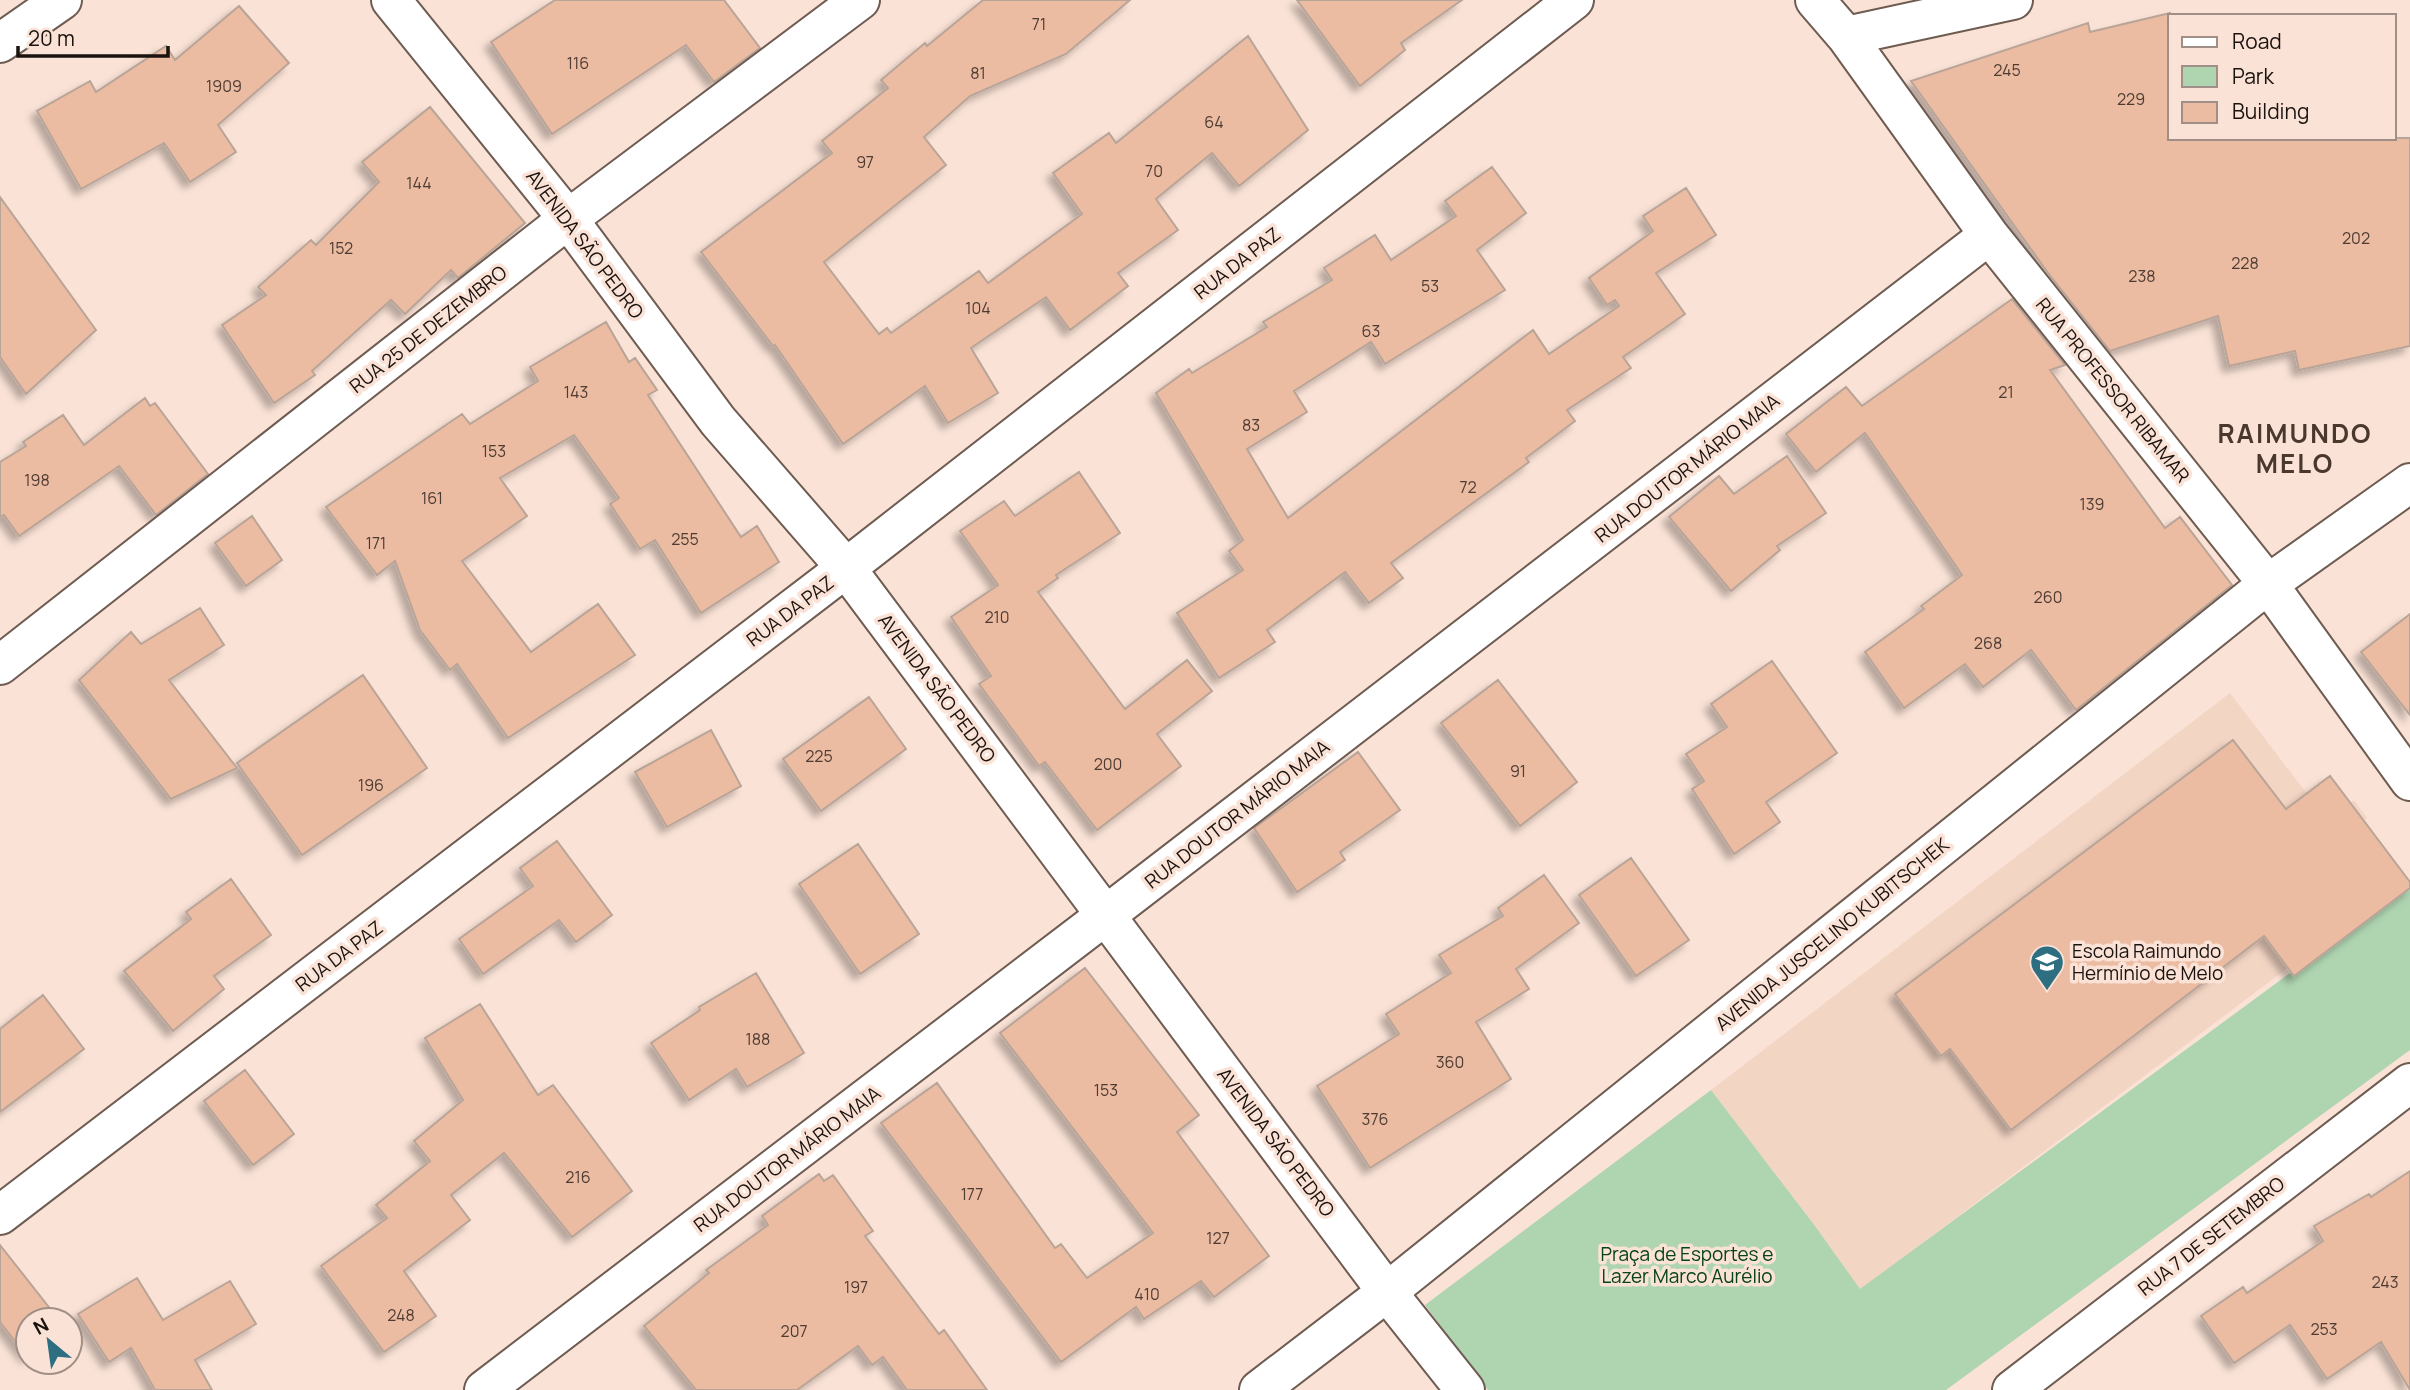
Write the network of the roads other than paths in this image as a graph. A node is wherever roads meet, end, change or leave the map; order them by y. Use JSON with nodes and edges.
{"nodes":[{"id":1,"x":62,"y":0,"type":"edge"},
{"id":2,"x":391,"y":0,"type":"edge"},
{"id":3,"x":860,"y":0,"type":"edge"},
{"id":4,"x":1574,"y":0,"type":"edge"},
{"id":5,"x":1815,"y":0,"type":"edge"},
{"id":6,"x":2013,"y":0,"type":"edge"},
{"id":7,"x":1846,"y":36,"type":"junction"},
{"id":8,"x":0,"y":43,"type":"edge"},
{"id":9,"x":568,"y":219,"type":"junction"},
{"id":10,"x":1989,"y":235,"type":"junction"},
{"id":11,"x":2410,"y":483,"type":"edge"},
{"id":12,"x":846,"y":568,"type":"junction"},
{"id":13,"x":2268,"y":584,"type":"junction"},
{"id":14,"x":0,"y":664,"type":"edge"},
{"id":15,"x":2410,"y":781,"type":"edge"},
{"id":16,"x":1107,"y":915,"type":"junction"},
{"id":17,"x":2410,"y":1083,"type":"edge"},
{"id":18,"x":0,"y":1215,"type":"edge"},
{"id":19,"x":1387,"y":1292,"type":"junction"},
{"id":20,"x":484,"y":1390,"type":"edge"},
{"id":21,"x":1259,"y":1390,"type":"edge"},
{"id":22,"x":1465,"y":1390,"type":"edge"},
{"id":23,"x":2012,"y":1390,"type":"edge"}],
"edges":[{"from":1,"to":8,"type":"street"},
{"from":2,"to":9,"type":"street","name":"AVENIDA SÃO PEDRO"},
{"from":3,"to":9,"type":"street","name":"RUA 25 DE DEZEMBRO"},
{"from":4,"to":12,"type":"street","name":"RUA DA PAZ"},
{"from":5,"to":7,"type":"street","name":"RUA PROFESSOR RIBAMAR"},
{"from":6,"to":7,"type":"street"},
{"from":7,"to":10,"type":"street","name":"RUA PROFESSOR RIBAMAR"},
{"from":9,"to":12,"type":"street","name":"AVENIDA SÃO PEDRO"},
{"from":9,"to":14,"type":"street","name":"RUA 25 DE DEZEMBRO"},
{"from":10,"to":13,"type":"street","name":"RUA PROFESSOR RIBAMAR"},
{"from":10,"to":16,"type":"street","name":"RUA DOUTOR MÁRIO MAIA"},
{"from":11,"to":13,"type":"street","name":"AVENIDA JUSCELINO KUBITSCHEK"},
{"from":12,"to":16,"type":"street","name":"AVENIDA SÃO PEDRO"},
{"from":12,"to":18,"type":"street","name":"RUA DA PAZ"},
{"from":13,"to":15,"type":"street","name":"RUA PROFESSOR RIBAMAR"},
{"from":13,"to":19,"type":"street","name":"AVENIDA JUSCELINO KUBITSCHEK"},
{"from":16,"to":19,"type":"street","name":"AVENIDA SÃO PEDRO"},
{"from":16,"to":20,"type":"street","name":"RUA DOUTOR MÁRIO MAIA"},
{"from":17,"to":23,"type":"street","name":"RUA 7 DE SETEMBRO"},
{"from":19,"to":21,"type":"street","name":"AVENIDA JUSCELINO KUBITSCHEK"},
{"from":19,"to":22,"type":"street","name":"AVENIDA SÃO PEDRO"}]}
